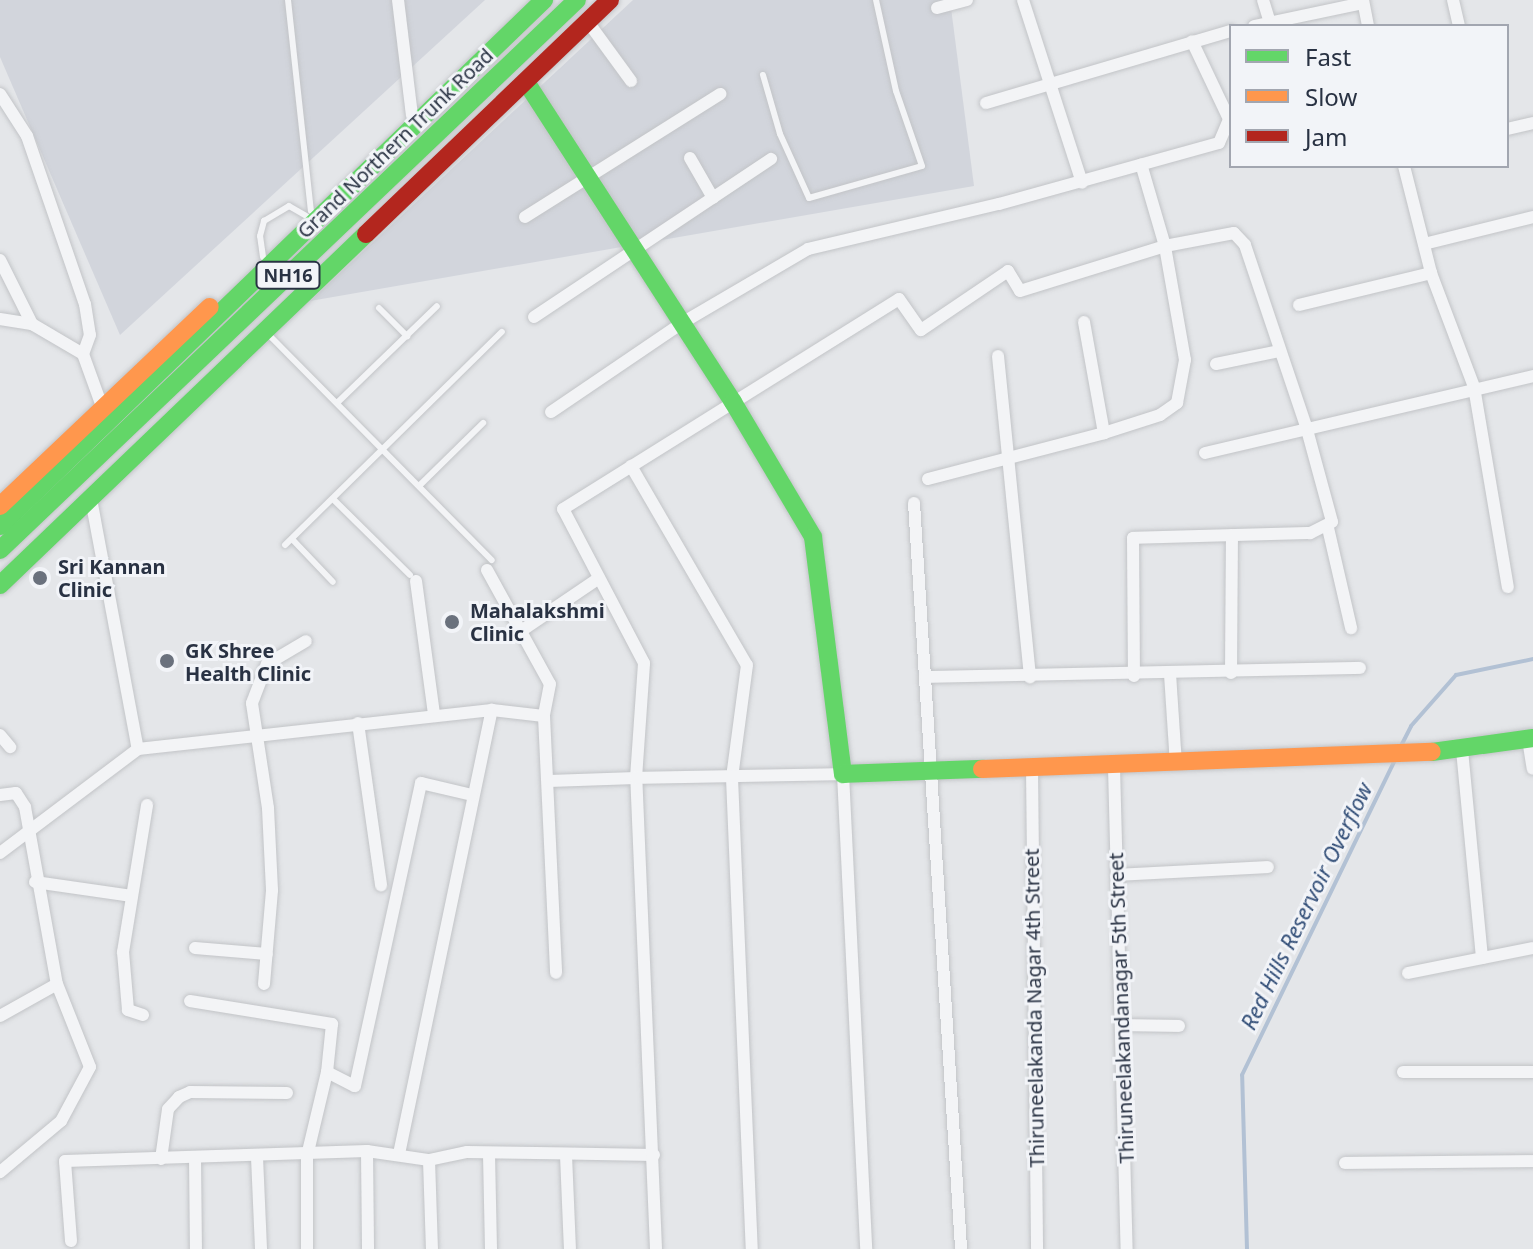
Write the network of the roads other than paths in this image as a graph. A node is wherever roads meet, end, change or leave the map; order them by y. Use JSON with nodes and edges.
{"nodes":[{"id":1,"x":288,"y":0,"type":"edge"},
{"id":2,"x":398,"y":0,"type":"edge"},
{"id":3,"x":529,"y":0,"type":"edge"},
{"id":4,"x":544,"y":0,"type":"edge"},
{"id":5,"x":577,"y":0,"type":"edge"},
{"id":6,"x":610,"y":0,"type":"edge"},
{"id":7,"x":876,"y":0,"type":"edge"},
{"id":8,"x":967,"y":0,"type":"edge"},
{"id":9,"x":1023,"y":0,"type":"edge"},
{"id":10,"x":1263,"y":0,"type":"edge"},
{"id":11,"x":1453,"y":0,"type":"edge"},
{"id":12,"x":1363,"y":1,"type":"edge"},
{"id":13,"x":937,"y":8,"type":"dead end"},
{"id":14,"x":588,"y":22,"type":"junction"},
{"id":15,"x":1270,"y":24,"type":"edge"},
{"id":16,"x":1368,"y":24,"type":"edge"},
{"id":17,"x":1459,"y":24,"type":"edge"},
{"id":18,"x":1229,"y":32,"type":"edge"},
{"id":19,"x":1192,"y":41,"type":"junction"},
{"id":20,"x":763,"y":75,"type":"dead end"},
{"id":21,"x":631,"y":81,"type":"dead end"},
{"id":22,"x":526,"y":82,"type":"junction"},
{"id":23,"x":1052,"y":83,"type":"junction"},
{"id":24,"x":0,"y":94,"type":"edge"},
{"id":25,"x":720,"y":94,"type":"dead end"},
{"id":26,"x":986,"y":103,"type":"dead end"},
{"id":27,"x":412,"y":115,"type":"junction"},
{"id":28,"x":1533,"y":123,"type":"edge"},
{"id":29,"x":1509,"y":129,"type":"edge"},
{"id":30,"x":690,"y":158,"type":"dead end"},
{"id":31,"x":771,"y":159,"type":"dead end"},
{"id":32,"x":1141,"y":164,"type":"junction"},
{"id":33,"x":1405,"y":168,"type":"edge"},
{"id":34,"x":588,"y":179,"type":"junction"},
{"id":35,"x":1082,"y":183,"type":"junction"},
{"id":36,"x":713,"y":198,"type":"junction"},
{"id":37,"x":309,"y":214,"type":"junction"},
{"id":38,"x":525,"y":217,"type":"dead end"},
{"id":39,"x":1533,"y":217,"type":"edge"},
{"id":40,"x":1424,"y":244,"type":"junction"},
{"id":41,"x":1165,"y":246,"type":"junction"},
{"id":42,"x":634,"y":250,"type":"junction"},
{"id":43,"x":263,"y":257,"type":"junction"},
{"id":44,"x":0,"y":260,"type":"edge"},
{"id":45,"x":1431,"y":273,"type":"junction"},
{"id":46,"x":1299,"y":305,"type":"dead end"},
{"id":47,"x":437,"y":306,"type":"dead end"},
{"id":48,"x":379,"y":308,"type":"dead end"},
{"id":49,"x":534,"y":317,"type":"dead end"},
{"id":50,"x":0,"y":319,"type":"edge"},
{"id":51,"x":1084,"y":322,"type":"dead end"},
{"id":52,"x":682,"y":323,"type":"junction"},
{"id":53,"x":32,"y":324,"type":"junction"},
{"id":54,"x":266,"y":331,"type":"junction"},
{"id":55,"x":502,"y":332,"type":"dead end"},
{"id":56,"x":407,"y":336,"type":"junction"},
{"id":57,"x":1279,"y":351,"type":"junction"},
{"id":58,"x":83,"y":354,"type":"junction"},
{"id":59,"x":998,"y":356,"type":"dead end"},
{"id":60,"x":1216,"y":364,"type":"dead end"},
{"id":61,"x":1533,"y":376,"type":"edge"},
{"id":62,"x":1474,"y":387,"type":"junction"},
{"id":63,"x":733,"y":402,"type":"junction"},
{"id":64,"x":337,"y":403,"type":"junction"},
{"id":65,"x":551,"y":412,"type":"dead end"},
{"id":66,"x":110,"y":423,"type":"junction"},
{"id":67,"x":483,"y":423,"type":"dead end"},
{"id":68,"x":1306,"y":426,"type":"junction"},
{"id":69,"x":1104,"y":433,"type":"junction"},
{"id":70,"x":383,"y":450,"type":"junction"},
{"id":71,"x":1205,"y":453,"type":"dead end"},
{"id":72,"x":1010,"y":456,"type":"junction"},
{"id":73,"x":134,"y":457,"type":"junction"},
{"id":74,"x":631,"y":466,"type":"junction"},
{"id":75,"x":928,"y":479,"type":"dead end"},
{"id":76,"x":419,"y":486,"type":"junction"},
{"id":77,"x":91,"y":499,"type":"junction"},
{"id":78,"x":333,"y":499,"type":"junction"},
{"id":79,"x":914,"y":503,"type":"dead end"},
{"id":80,"x":0,"y":506,"type":"edge"},
{"id":81,"x":0,"y":526,"type":"edge"},
{"id":82,"x":1328,"y":528,"type":"junction"},
{"id":83,"x":1232,"y":535,"type":"junction"},
{"id":84,"x":292,"y":539,"type":"junction"},
{"id":85,"x":285,"y":545,"type":"dead end"},
{"id":86,"x":0,"y":550,"type":"edge"},
{"id":87,"x":489,"y":565,"type":"joint"},
{"id":88,"x":413,"y":578,"type":"joint"},
{"id":89,"x":599,"y":578,"type":"junction"},
{"id":90,"x":333,"y":582,"type":"dead end"},
{"id":91,"x":0,"y":585,"type":"edge"},
{"id":92,"x":1508,"y":587,"type":"dead end"},
{"id":93,"x":1351,"y":628,"type":"dead end"},
{"id":94,"x":521,"y":631,"type":"junction"},
{"id":95,"x":306,"y":641,"type":"dead end"},
{"id":96,"x":1360,"y":668,"type":"dead end"},
{"id":97,"x":1231,"y":673,"type":"junction"},
{"id":98,"x":1170,"y":674,"type":"junction"},
{"id":99,"x":1134,"y":676,"type":"junction"},
{"id":100,"x":926,"y":677,"type":"junction"},
{"id":101,"x":1030,"y":677,"type":"junction"},
{"id":102,"x":492,"y":710,"type":"junction"},
{"id":103,"x":434,"y":715,"type":"junction"},
{"id":104,"x":544,"y":716,"type":"junction"},
{"id":105,"x":358,"y":723,"type":"junction"},
{"id":106,"x":255,"y":734,"type":"junction"},
{"id":107,"x":0,"y":735,"type":"edge"},
{"id":108,"x":1530,"y":738,"type":"edge"},
{"id":109,"x":10,"y":747,"type":"dead end"},
{"id":110,"x":138,"y":749,"type":"junction"},
{"id":111,"x":1459,"y":750,"type":"junction"},
{"id":112,"x":1176,"y":764,"type":"junction"},
{"id":113,"x":1032,"y":767,"type":"junction"},
{"id":114,"x":1114,"y":767,"type":"junction"},
{"id":115,"x":935,"y":768,"type":"junction"},
{"id":116,"x":1533,"y":769,"type":"edge"},
{"id":117,"x":843,"y":774,"type":"junction"},
{"id":118,"x":636,"y":778,"type":"junction"},
{"id":119,"x":732,"y":778,"type":"junction"},
{"id":120,"x":549,"y":781,"type":"junction"},
{"id":121,"x":0,"y":795,"type":"edge"},
{"id":122,"x":472,"y":795,"type":"junction"},
{"id":123,"x":147,"y":805,"type":"dead end"},
{"id":124,"x":29,"y":828,"type":"junction"},
{"id":125,"x":0,"y":853,"type":"edge"},
{"id":126,"x":1268,"y":867,"type":"dead end"},
{"id":127,"x":1117,"y":875,"type":"junction"},
{"id":128,"x":35,"y":882,"type":"junction"},
{"id":129,"x":381,"y":885,"type":"dead end"},
{"id":130,"x":132,"y":896,"type":"junction"},
{"id":131,"x":195,"y":948,"type":"dead end"},
{"id":132,"x":1533,"y":948,"type":"edge"},
{"id":133,"x":267,"y":954,"type":"junction"},
{"id":134,"x":1482,"y":958,"type":"junction"},
{"id":135,"x":556,"y":973,"type":"dead end"},
{"id":136,"x":1408,"y":973,"type":"dead end"},
{"id":137,"x":57,"y":984,"type":"junction"},
{"id":138,"x":264,"y":984,"type":"dead end"},
{"id":139,"x":190,"y":1001,"type":"dead end"},
{"id":140,"x":1,"y":1013,"type":"edge"},
{"id":141,"x":143,"y":1015,"type":"dead end"},
{"id":142,"x":1123,"y":1025,"type":"junction"},
{"id":143,"x":1179,"y":1026,"type":"dead end"},
{"id":144,"x":327,"y":1072,"type":"junction"},
{"id":145,"x":1403,"y":1072,"type":"dead end"},
{"id":146,"x":1533,"y":1072,"type":"edge"},
{"id":147,"x":287,"y":1093,"type":"dead end"},
{"id":148,"x":367,"y":1151,"type":"junction"},
{"id":149,"x":399,"y":1154,"type":"junction"},
{"id":150,"x":489,"y":1154,"type":"junction"},
{"id":151,"x":566,"y":1155,"type":"junction"},
{"id":152,"x":654,"y":1155,"type":"junction"},
{"id":153,"x":307,"y":1156,"type":"junction"},
{"id":154,"x":257,"y":1157,"type":"junction"},
{"id":155,"x":195,"y":1158,"type":"junction"},
{"id":156,"x":161,"y":1159,"type":"junction"},
{"id":157,"x":429,"y":1160,"type":"junction"},
{"id":158,"x":1533,"y":1161,"type":"edge"},
{"id":159,"x":1345,"y":1163,"type":"dead end"},
{"id":160,"x":0,"y":1172,"type":"edge"},
{"id":161,"x":71,"y":1241,"type":"dead end"},
{"id":162,"x":196,"y":1249,"type":"edge"},
{"id":163,"x":261,"y":1249,"type":"edge"},
{"id":164,"x":307,"y":1249,"type":"edge"},
{"id":165,"x":368,"y":1249,"type":"edge"},
{"id":166,"x":432,"y":1249,"type":"edge"},
{"id":167,"x":491,"y":1249,"type":"edge"},
{"id":168,"x":570,"y":1249,"type":"edge"},
{"id":169,"x":656,"y":1249,"type":"edge"},
{"id":170,"x":752,"y":1249,"type":"edge"},
{"id":171,"x":866,"y":1249,"type":"edge"},
{"id":172,"x":961,"y":1249,"type":"edge"},
{"id":173,"x":1037,"y":1249,"type":"edge"},
{"id":174,"x":1127,"y":1249,"type":"edge"}],
"edges":[{"from":1,"to":37,"type":"lane"},
{"from":2,"to":27,"type":"street"},
{"from":3,"to":27,"type":"main road"},
{"from":4,"to":66,"type":"main road","name":"Grand Northern Trunk Road","number":"NH16"},
{"from":5,"to":66,"type":"main road","name":"Grand Northern Trunk Road","number":"NH16"},
{"from":6,"to":14,"type":"main road"},
{"from":7,"to":20,"type":"lane"},
{"from":8,"to":13,"type":"street"},
{"from":9,"to":23,"type":"street"},
{"from":10,"to":15,"type":"street"},
{"from":11,"to":17,"type":"street"},
{"from":12,"to":15,"type":"street"},
{"from":12,"to":16,"type":"street"},
{"from":14,"to":21,"type":"street"},
{"from":14,"to":22,"type":"main road"},
{"from":18,"to":19,"type":"street"},
{"from":19,"to":23,"type":"street"},
{"from":19,"to":32,"type":"street"},
{"from":22,"to":34,"type":"main road"},
{"from":22,"to":54,"type":"main road"},
{"from":23,"to":26,"type":"street"},
{"from":23,"to":35,"type":"street"},
{"from":24,"to":58,"type":"street"},
{"from":25,"to":34,"type":"street"},
{"from":27,"to":37,"type":"main road"},
{"from":28,"to":29,"type":"street"},
{"from":30,"to":36,"type":"street"},
{"from":31,"to":36,"type":"street"},
{"from":32,"to":35,"type":"street"},
{"from":32,"to":41,"type":"street"},
{"from":33,"to":40,"type":"street"},
{"from":34,"to":38,"type":"street"},
{"from":34,"to":42,"type":"main road"},
{"from":35,"to":52,"type":"street"},
{"from":36,"to":42,"type":"street"},
{"from":37,"to":43,"type":"main road"},
{"from":37,"to":43,"type":"lane"},
{"from":39,"to":40,"type":"street"},
{"from":40,"to":45,"type":"street"},
{"from":41,"to":57,"type":"street"},
{"from":41,"to":63,"type":"street"},
{"from":41,"to":69,"type":"street"},
{"from":42,"to":49,"type":"street"},
{"from":42,"to":52,"type":"main road"},
{"from":43,"to":66,"type":"main road"},
{"from":44,"to":53,"type":"street"},
{"from":45,"to":46,"type":"street"},
{"from":45,"to":62,"type":"street"},
{"from":47,"to":56,"type":"lane"},
{"from":48,"to":56,"type":"lane"},
{"from":50,"to":53,"type":"street"},
{"from":51,"to":69,"type":"street"},
{"from":52,"to":63,"type":"main road"},
{"from":52,"to":65,"type":"street"},
{"from":53,"to":58,"type":"street"},
{"from":54,"to":64,"type":"lane"},
{"from":54,"to":73,"type":"main road"},
{"from":55,"to":70,"type":"lane"},
{"from":56,"to":64,"type":"lane"},
{"from":57,"to":60,"type":"street"},
{"from":57,"to":68,"type":"street"},
{"from":58,"to":66,"type":"street"},
{"from":59,"to":72,"type":"street"},
{"from":61,"to":62,"type":"street"},
{"from":62,"to":68,"type":"street"},
{"from":62,"to":92,"type":"street"},
{"from":63,"to":74,"type":"street"},
{"from":63,"to":117,"type":"main road"},
{"from":64,"to":70,"type":"lane"},
{"from":66,"to":73,"type":"street"},
{"from":66,"to":80,"type":"main road"},
{"from":66,"to":81,"type":"main road","name":"Grand Northern Trunk Road","number":"NH16"},
{"from":66,"to":86,"type":"main road","name":"Grand Northern Trunk Road","number":"NH16"},
{"from":67,"to":76,"type":"lane"},
{"from":68,"to":71,"type":"street"},
{"from":68,"to":82,"type":"street"},
{"from":69,"to":72,"type":"street"},
{"from":70,"to":76,"type":"lane"},
{"from":70,"to":78,"type":"lane"},
{"from":72,"to":75,"type":"street"},
{"from":72,"to":101,"type":"street"},
{"from":73,"to":77,"type":"main road"},
{"from":74,"to":89,"type":"street"},
{"from":74,"to":119,"type":"street"},
{"from":76,"to":87,"type":"lane"},
{"from":77,"to":91,"type":"main road"},
{"from":77,"to":110,"type":"street"},
{"from":78,"to":84,"type":"lane"},
{"from":78,"to":88,"type":"lane"},
{"from":79,"to":100,"type":"street"},
{"from":82,"to":83,"type":"street"},
{"from":82,"to":93,"type":"street"},
{"from":83,"to":97,"type":"street"},
{"from":83,"to":99,"type":"street"},
{"from":84,"to":85,"type":"lane"},
{"from":84,"to":90,"type":"lane"},
{"from":87,"to":94,"type":"street"},
{"from":88,"to":103,"type":"street"},
{"from":89,"to":94,"type":"street"},
{"from":89,"to":118,"type":"street"},
{"from":94,"to":104,"type":"street"},
{"from":95,"to":106,"type":"street"},
{"from":96,"to":97,"type":"street"},
{"from":97,"to":98,"type":"street"},
{"from":98,"to":99,"type":"street"},
{"from":98,"to":112,"type":"street"},
{"from":99,"to":101,"type":"street"},
{"from":100,"to":101,"type":"street"},
{"from":100,"to":115,"type":"street"},
{"from":102,"to":103,"type":"street"},
{"from":102,"to":104,"type":"street"},
{"from":102,"to":122,"type":"street"},
{"from":103,"to":105,"type":"street"},
{"from":104,"to":120,"type":"street"},
{"from":105,"to":106,"type":"street"},
{"from":105,"to":129,"type":"street"},
{"from":106,"to":110,"type":"street"},
{"from":106,"to":133,"type":"street"},
{"from":107,"to":109,"type":"street"},
{"from":108,"to":111,"type":"main road"},
{"from":108,"to":116,"type":"street"},
{"from":110,"to":124,"type":"street"},
{"from":111,"to":112,"type":"main road"},
{"from":111,"to":134,"type":"street"},
{"from":112,"to":114,"type":"main road"},
{"from":113,"to":114,"type":"main road"},
{"from":113,"to":115,"type":"main road"},
{"from":113,"to":173,"type":"street","name":"Thiruneelakanda Nagar 4th Street"},
{"from":114,"to":127,"type":"street","name":"Thiruneelakandanagar 5th Street"},
{"from":115,"to":117,"type":"main road"},
{"from":115,"to":172,"type":"street"},
{"from":117,"to":119,"type":"street"},
{"from":117,"to":171,"type":"street"},
{"from":118,"to":119,"type":"street"},
{"from":118,"to":120,"type":"street"},
{"from":118,"to":152,"type":"street"},
{"from":119,"to":170,"type":"street"},
{"from":120,"to":135,"type":"street"},
{"from":121,"to":124,"type":"street"},
{"from":122,"to":144,"type":"street"},
{"from":122,"to":149,"type":"street"},
{"from":123,"to":130,"type":"street"},
{"from":124,"to":125,"type":"street"},
{"from":124,"to":128,"type":"street"},
{"from":126,"to":127,"type":"street"},
{"from":127,"to":142,"type":"street","name":"Thiruneelakandanagar 5th Street"},
{"from":128,"to":130,"type":"street"},
{"from":128,"to":137,"type":"street"},
{"from":130,"to":141,"type":"street"},
{"from":131,"to":133,"type":"street"},
{"from":132,"to":134,"type":"street"},
{"from":133,"to":138,"type":"street"},
{"from":134,"to":136,"type":"street"},
{"from":137,"to":140,"type":"street"},
{"from":137,"to":160,"type":"street"},
{"from":139,"to":144,"type":"street"},
{"from":142,"to":143,"type":"street"},
{"from":142,"to":174,"type":"street","name":"Thiruneelakandanagar 5th Street"},
{"from":144,"to":153,"type":"street"},
{"from":145,"to":146,"type":"street"},
{"from":147,"to":156,"type":"street"},
{"from":148,"to":149,"type":"street"},
{"from":148,"to":153,"type":"street"},
{"from":148,"to":165,"type":"street"},
{"from":149,"to":157,"type":"street"},
{"from":150,"to":151,"type":"street"},
{"from":150,"to":157,"type":"street"},
{"from":150,"to":167,"type":"street"},
{"from":151,"to":152,"type":"street"},
{"from":151,"to":168,"type":"street"},
{"from":152,"to":169,"type":"street"},
{"from":153,"to":154,"type":"street"},
{"from":153,"to":164,"type":"street"},
{"from":154,"to":155,"type":"street"},
{"from":154,"to":163,"type":"street"},
{"from":155,"to":156,"type":"street"},
{"from":155,"to":162,"type":"street"},
{"from":156,"to":161,"type":"street"},
{"from":157,"to":166,"type":"street"},
{"from":158,"to":159,"type":"street"}]}
